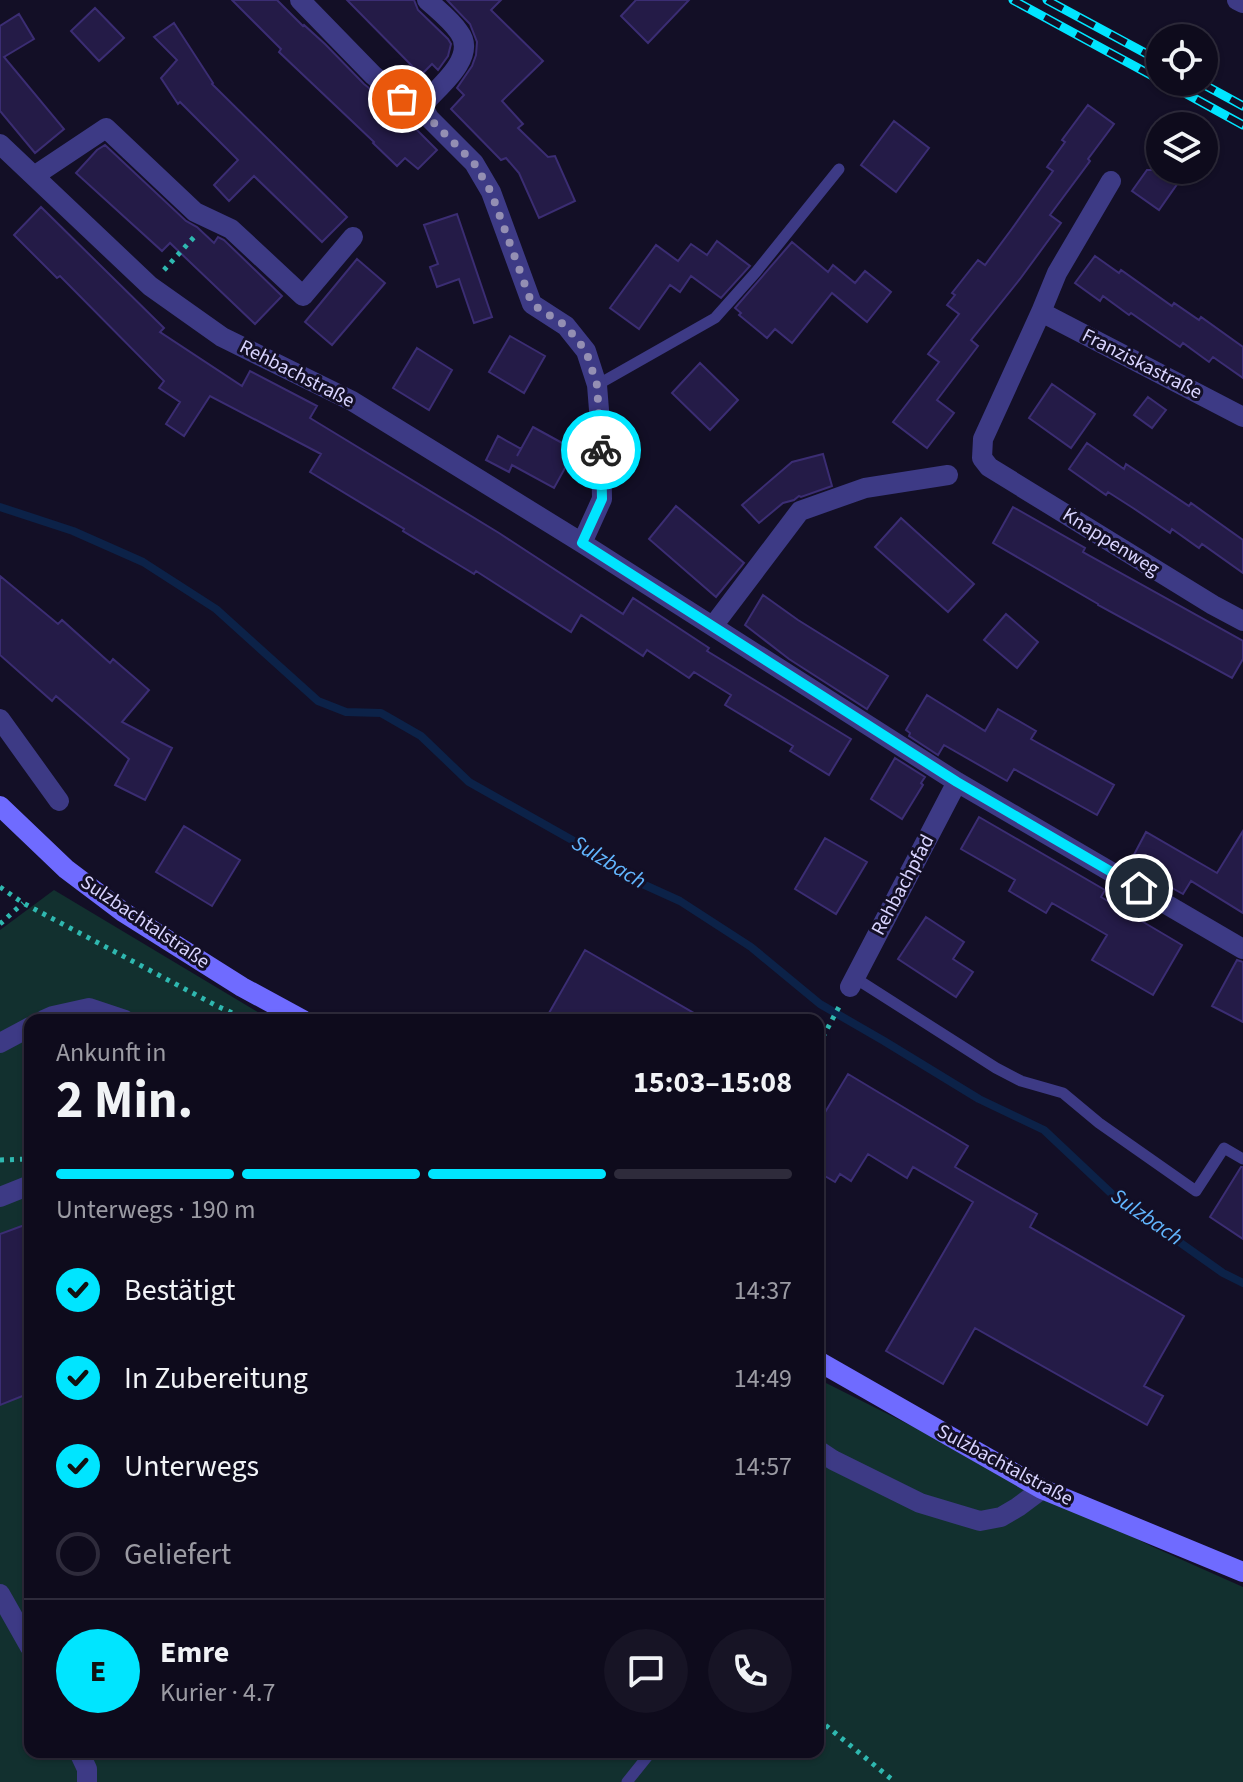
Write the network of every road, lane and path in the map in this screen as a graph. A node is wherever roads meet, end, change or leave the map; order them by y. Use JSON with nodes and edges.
{"nodes":[{"id":1,"x":300,"y":0,"type":"edge"},
{"id":2,"x":427,"y":0,"type":"edge"},
{"id":3,"x":1237,"y":0,"type":"edge"},
{"id":4,"x":1243,"y":3,"type":"edge"},
{"id":5,"x":422,"y":105,"type":"junction"},
{"id":6,"x":0,"y":144,"type":"edge"},
{"id":7,"x":839,"y":169,"type":"dead end"},
{"id":8,"x":34,"y":176,"type":"junction"},
{"id":9,"x":1111,"y":181,"type":"dead end"},
{"id":10,"x":211,"y":218,"type":"junction"},
{"id":11,"x":353,"y":237,"type":"dead end"},
{"id":12,"x":150,"y":286,"type":"junction"},
{"id":13,"x":1041,"y":312,"type":"junction"},
{"id":14,"x":597,"y":385,"type":"junction"},
{"id":15,"x":1243,"y":417,"type":"edge"},
{"id":16,"x":948,"y":475,"type":"dead end"},
{"id":17,"x":582,"y":543,"type":"junction"},
{"id":18,"x":1243,"y":621,"type":"edge"},
{"id":19,"x":713,"y":626,"type":"junction"},
{"id":20,"x":0,"y":719,"type":"edge"},
{"id":21,"x":957,"y":782,"type":"junction"},
{"id":22,"x":59,"y":801,"type":"dead end"},
{"id":23,"x":0,"y":806,"type":"edge"},
{"id":24,"x":0,"y":887,"type":"edge"},
{"id":25,"x":23,"y":903,"type":"junction"},
{"id":26,"x":0,"y":924,"type":"edge"},
{"id":27,"x":1243,"y":949,"type":"edge"},
{"id":28,"x":852,"y":983,"type":"junction"},
{"id":29,"x":62,"y":1014,"type":"edge"},
{"id":30,"x":107,"y":1014,"type":"edge"},
{"id":31,"x":235,"y":1014,"type":"edge"},
{"id":32,"x":292,"y":1014,"type":"edge"},
{"id":33,"x":24,"y":1030,"type":"edge"},
{"id":34,"x":824,"y":1034,"type":"edge"},
{"id":35,"x":0,"y":1043,"type":"edge"},
{"id":36,"x":24,"y":1159,"type":"edge"},
{"id":37,"x":1243,"y":1159,"type":"edge"},
{"id":38,"x":0,"y":1160,"type":"edge"},
{"id":39,"x":24,"y":1187,"type":"edge"},
{"id":40,"x":0,"y":1197,"type":"edge"},
{"id":41,"x":824,"y":1364,"type":"edge"},
{"id":42,"x":824,"y":1454,"type":"edge"},
{"id":43,"x":1042,"y":1489,"type":"junction"},
{"id":44,"x":1243,"y":1572,"type":"edge"},
{"id":45,"x":0,"y":1594,"type":"edge"},
{"id":46,"x":24,"y":1636,"type":"edge"},
{"id":47,"x":824,"y":1724,"type":"edge"},
{"id":48,"x":82,"y":1758,"type":"edge"},
{"id":49,"x":646,"y":1758,"type":"edge"},
{"id":50,"x":87,"y":1782,"type":"edge"},
{"id":51,"x":627,"y":1782,"type":"edge"},
{"id":52,"x":895,"y":1782,"type":"edge"}],
"edges":[{"from":1,"to":5,"type":"street"},
{"from":2,"to":5,"type":"street"},
{"from":3,"to":4,"type":"street"},
{"from":5,"to":14,"type":"street"},
{"from":6,"to":8,"type":"street","name":"Rehbachstraße"},
{"from":7,"to":14,"type":"lane"},
{"from":8,"to":10,"type":"street"},
{"from":8,"to":12,"type":"street","name":"Rehbachstraße"},
{"from":9,"to":13,"type":"street"},
{"from":10,"to":11,"type":"street"},
{"from":10,"to":12,"type":"path"},
{"from":12,"to":17,"type":"street","name":"Rehbachstraße"},
{"from":13,"to":15,"type":"street","name":"Franziskastraße"},
{"from":13,"to":18,"type":"street","name":"Knappenweg"},
{"from":14,"to":17,"type":"street"},
{"from":16,"to":19,"type":"street"},
{"from":17,"to":19,"type":"street","name":"Rehbachstraße"},
{"from":19,"to":21,"type":"street","name":"Rehbachstraße"},
{"from":20,"to":22,"type":"street"},
{"from":21,"to":27,"type":"street","name":"Rehbachstraße"},
{"from":21,"to":28,"type":"street","name":"Rehbachpfad"},
{"from":23,"to":32,"type":"main road","name":"Sulzbachtalstraße"},
{"from":24,"to":25,"type":"path"},
{"from":25,"to":26,"type":"path"},
{"from":25,"to":31,"type":"path"},
{"from":28,"to":34,"type":"path"},
{"from":28,"to":37,"type":"lane"},
{"from":29,"to":30,"type":"street"},
{"from":33,"to":35,"type":"street"},
{"from":36,"to":38,"type":"path"},
{"from":39,"to":40,"type":"street"},
{"from":41,"to":43,"type":"main road","name":"Sulzbachtalstraße"},
{"from":42,"to":43,"type":"street"},
{"from":43,"to":44,"type":"main road","name":"Sulzbachtalstraße"},
{"from":45,"to":46,"type":"street"},
{"from":47,"to":52,"type":"path"},
{"from":48,"to":50,"type":"street"},
{"from":49,"to":51,"type":"lane"}]}
